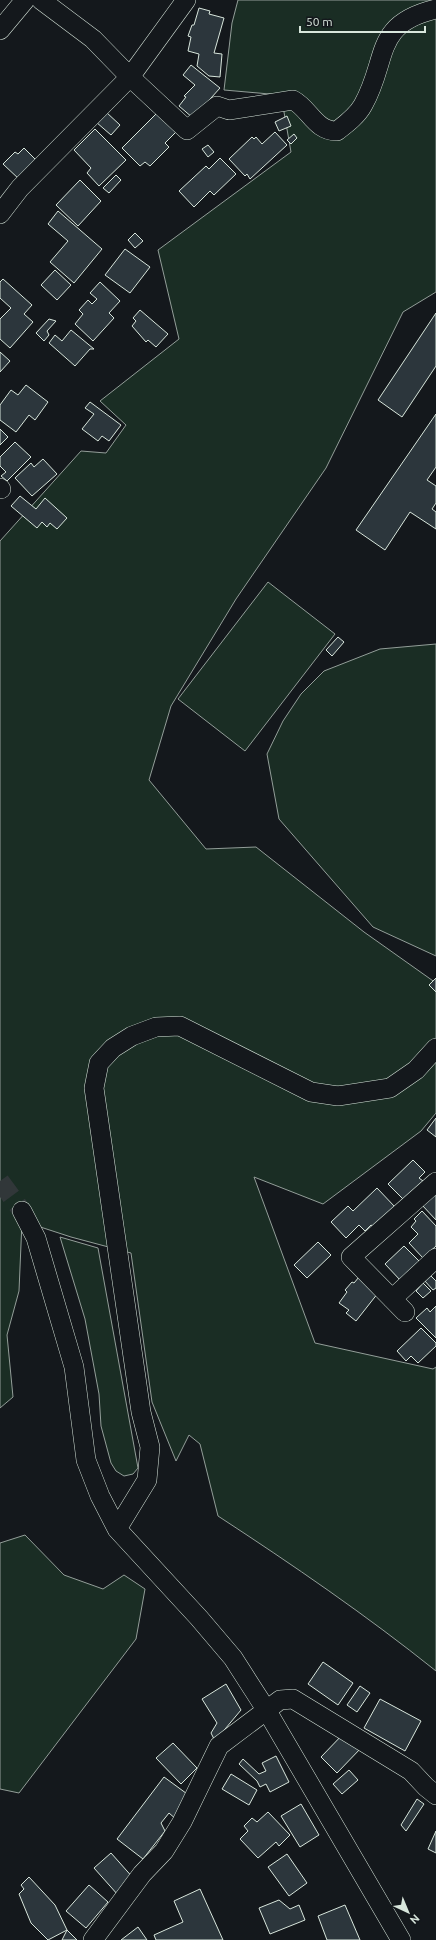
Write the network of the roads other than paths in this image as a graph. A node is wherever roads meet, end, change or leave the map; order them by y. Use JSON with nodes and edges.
{"nodes":[{"id":1,"x":25,"y":0,"type":"edge"},
{"id":2,"x":41,"y":0,"type":"edge"},
{"id":3,"x":186,"y":0,"type":"edge"},
{"id":4,"x":436,"y":9,"type":"edge"},
{"id":5,"x":0,"y":30,"type":"edge"},
{"id":6,"x":130,"y":77,"type":"junction"},
{"id":7,"x":0,"y":214,"type":"edge"},
{"id":8,"x":436,"y":1048,"type":"edge"},
{"id":9,"x":436,"y":1182,"type":"edge"},
{"id":10,"x":22,"y":1211,"type":"tunnel mouth"},
{"id":11,"x":436,"y":1258,"type":"edge"},
{"id":12,"x":117,"y":1529,"type":"junction"},
{"id":13,"x":267,"y":1711,"type":"junction"},
{"id":14,"x":436,"y":1795,"type":"edge"},
{"id":15,"x":93,"y":1940,"type":"edge"},
{"id":16,"x":401,"y":1940,"type":"edge"}],
"edges":[{"from":1,"to":5,"type":"street"},
{"from":2,"to":6,"type":"street"},
{"from":3,"to":6,"type":"street"},
{"from":4,"to":6,"type":"street"},
{"from":6,"to":7,"type":"street"},
{"from":8,"to":12,"type":"street"},
{"from":9,"to":11,"type":"street"},
{"from":10,"to":12,"type":"street"},
{"from":12,"to":13,"type":"street"},
{"from":13,"to":14,"type":"street"},
{"from":13,"to":15,"type":"street"},
{"from":13,"to":16,"type":"street"}]}
